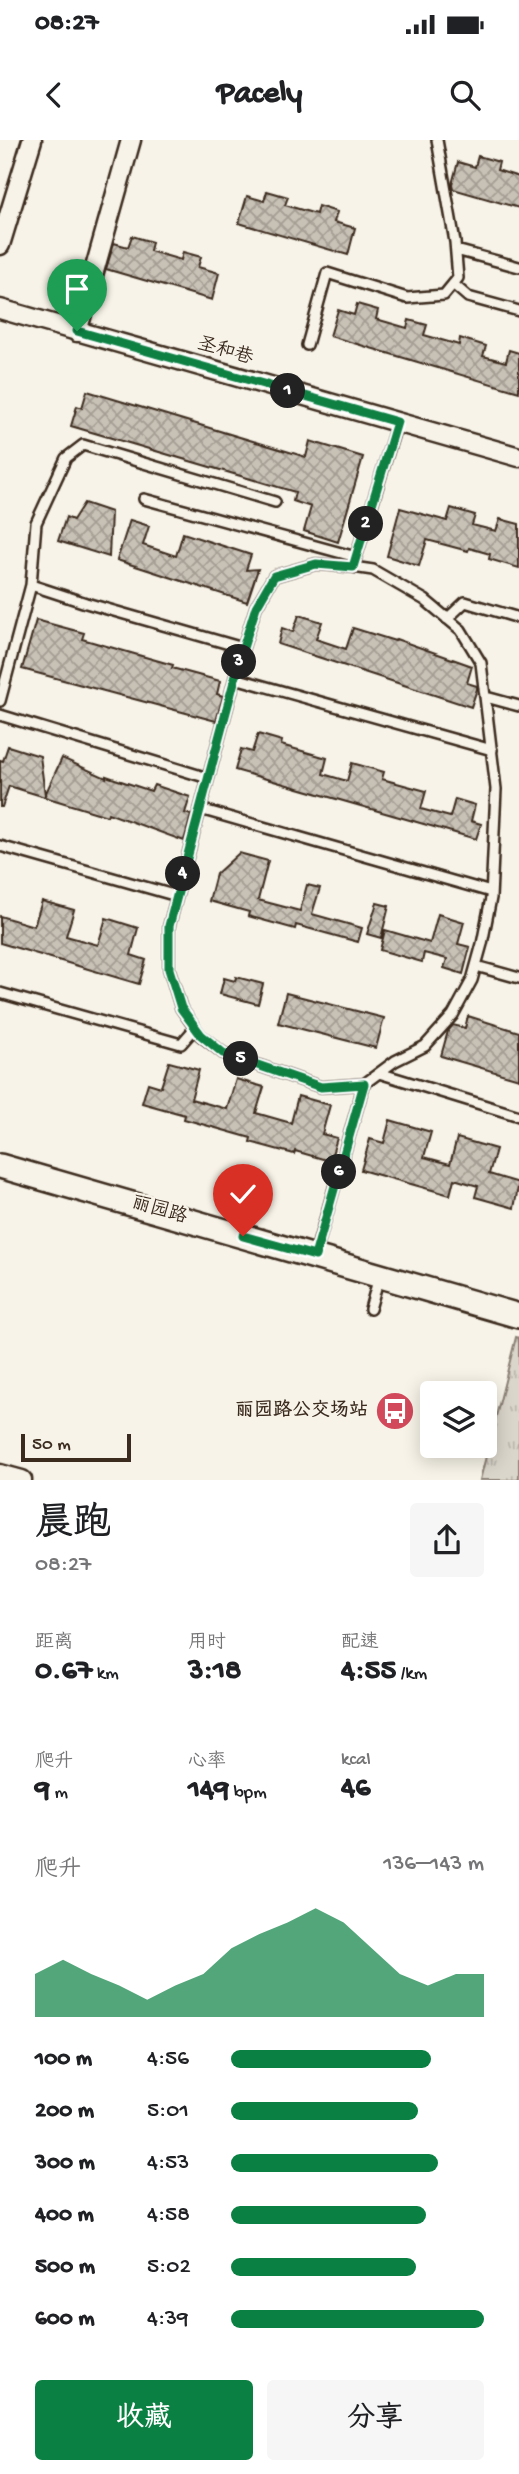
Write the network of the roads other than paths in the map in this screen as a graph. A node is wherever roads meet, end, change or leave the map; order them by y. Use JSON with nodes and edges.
{"nodes":[{"id":1,"x":32,"y":140,"type":"edge"},
{"id":2,"x":131,"y":140,"type":"edge"},
{"id":3,"x":437,"y":140,"type":"edge"},
{"id":4,"x":0,"y":245,"type":"edge"},
{"id":5,"x":456,"y":250,"type":"junction"},
{"id":6,"x":519,"y":267,"type":"edge"},
{"id":7,"x":453,"y":284,"type":"junction"},
{"id":8,"x":0,"y":309,"type":"edge"},
{"id":9,"x":519,"y":311,"type":"edge"},
{"id":10,"x":77,"y":331,"type":"junction"},
{"id":11,"x":307,"y":345,"type":"dead end"},
{"id":12,"x":397,"y":422,"type":"junction"},
{"id":13,"x":519,"y":457,"type":"edge"},
{"id":14,"x":144,"y":499,"type":"dead end"},
{"id":15,"x":275,"y":502,"type":"dead end"},
{"id":16,"x":355,"y":562,"type":"junction"},
{"id":17,"x":31,"y":585,"type":"junction"},
{"id":18,"x":519,"y":618,"type":"edge"},
{"id":19,"x":447,"y":619,"type":"junction"},
{"id":20,"x":243,"y":648,"type":"junction"},
{"id":21,"x":235,"y":678,"type":"junction"},
{"id":22,"x":486,"y":697,"type":"junction"},
{"id":23,"x":0,"y":701,"type":"edge"},
{"id":24,"x":519,"y":706,"type":"edge"},
{"id":25,"x":0,"y":715,"type":"edge"},
{"id":26,"x":492,"y":750,"type":"junction"},
{"id":27,"x":208,"y":778,"type":"junction"},
{"id":28,"x":200,"y":809,"type":"junction"},
{"id":29,"x":0,"y":846,"type":"edge"},
{"id":30,"x":491,"y":892,"type":"junction"},
{"id":31,"x":177,"y":896,"type":"junction"},
{"id":32,"x":476,"y":966,"type":"junction"},
{"id":33,"x":519,"y":978,"type":"edge"},
{"id":34,"x":0,"y":993,"type":"edge"},
{"id":35,"x":195,"y":1028,"type":"junction"},
{"id":36,"x":379,"y":1073,"type":"junction"},
{"id":37,"x":364,"y":1084,"type":"junction"},
{"id":38,"x":519,"y":1116,"type":"edge"},
{"id":39,"x":0,"y":1166,"type":"edge"},
{"id":40,"x":315,"y":1256,"type":"junction"},
{"id":41,"x":379,"y":1275,"type":"junction"},
{"id":42,"x":370,"y":1309,"type":"dead end"},
{"id":43,"x":519,"y":1316,"type":"edge"},
{"id":44,"x":0,"y":1474,"type":"edge"},
{"id":45,"x":22,"y":1480,"type":"edge"}],
"edges":[{"from":1,"to":4,"type":"street"},
{"from":2,"to":10,"type":"street"},
{"from":3,"to":5,"type":"lane"},
{"from":5,"to":6,"type":"lane"},
{"from":5,"to":7,"type":"lane"},
{"from":7,"to":9,"type":"lane"},
{"from":7,"to":11,"type":"lane"},
{"from":8,"to":10,"type":"street","name":"圣和巷"},
{"from":10,"to":12,"type":"street","name":"圣和巷"},
{"from":12,"to":13,"type":"street","name":"圣和巷"},
{"from":12,"to":16,"type":"lane"},
{"from":14,"to":16,"type":"lane"},
{"from":15,"to":17,"type":"lane"},
{"from":16,"to":19,"type":"lane"},
{"from":16,"to":20,"type":"lane"},
{"from":17,"to":20,"type":"lane"},
{"from":17,"to":23,"type":"lane"},
{"from":18,"to":19,"type":"lane"},
{"from":19,"to":22,"type":"lane"},
{"from":20,"to":21,"type":"lane"},
{"from":21,"to":26,"type":"lane"},
{"from":21,"to":27,"type":"lane"},
{"from":22,"to":24,"type":"lane"},
{"from":22,"to":26,"type":"lane"},
{"from":25,"to":27,"type":"lane"},
{"from":26,"to":30,"type":"lane"},
{"from":27,"to":28,"type":"lane"},
{"from":28,"to":30,"type":"lane"},
{"from":28,"to":31,"type":"lane"},
{"from":29,"to":31,"type":"lane"},
{"from":30,"to":32,"type":"lane"},
{"from":31,"to":35,"type":"lane"},
{"from":32,"to":33,"type":"lane"},
{"from":32,"to":36,"type":"lane"},
{"from":34,"to":35,"type":"lane"},
{"from":35,"to":37,"type":"lane"},
{"from":36,"to":37,"type":"lane"},
{"from":36,"to":38,"type":"lane"},
{"from":37,"to":40,"type":"lane"},
{"from":39,"to":40,"type":"street","name":"丽园路"},
{"from":40,"to":41,"type":"street","name":"丽园路"},
{"from":41,"to":42,"type":"lane"},
{"from":41,"to":43,"type":"street","name":"丽园路"},
{"from":44,"to":45,"type":"street"}]}
